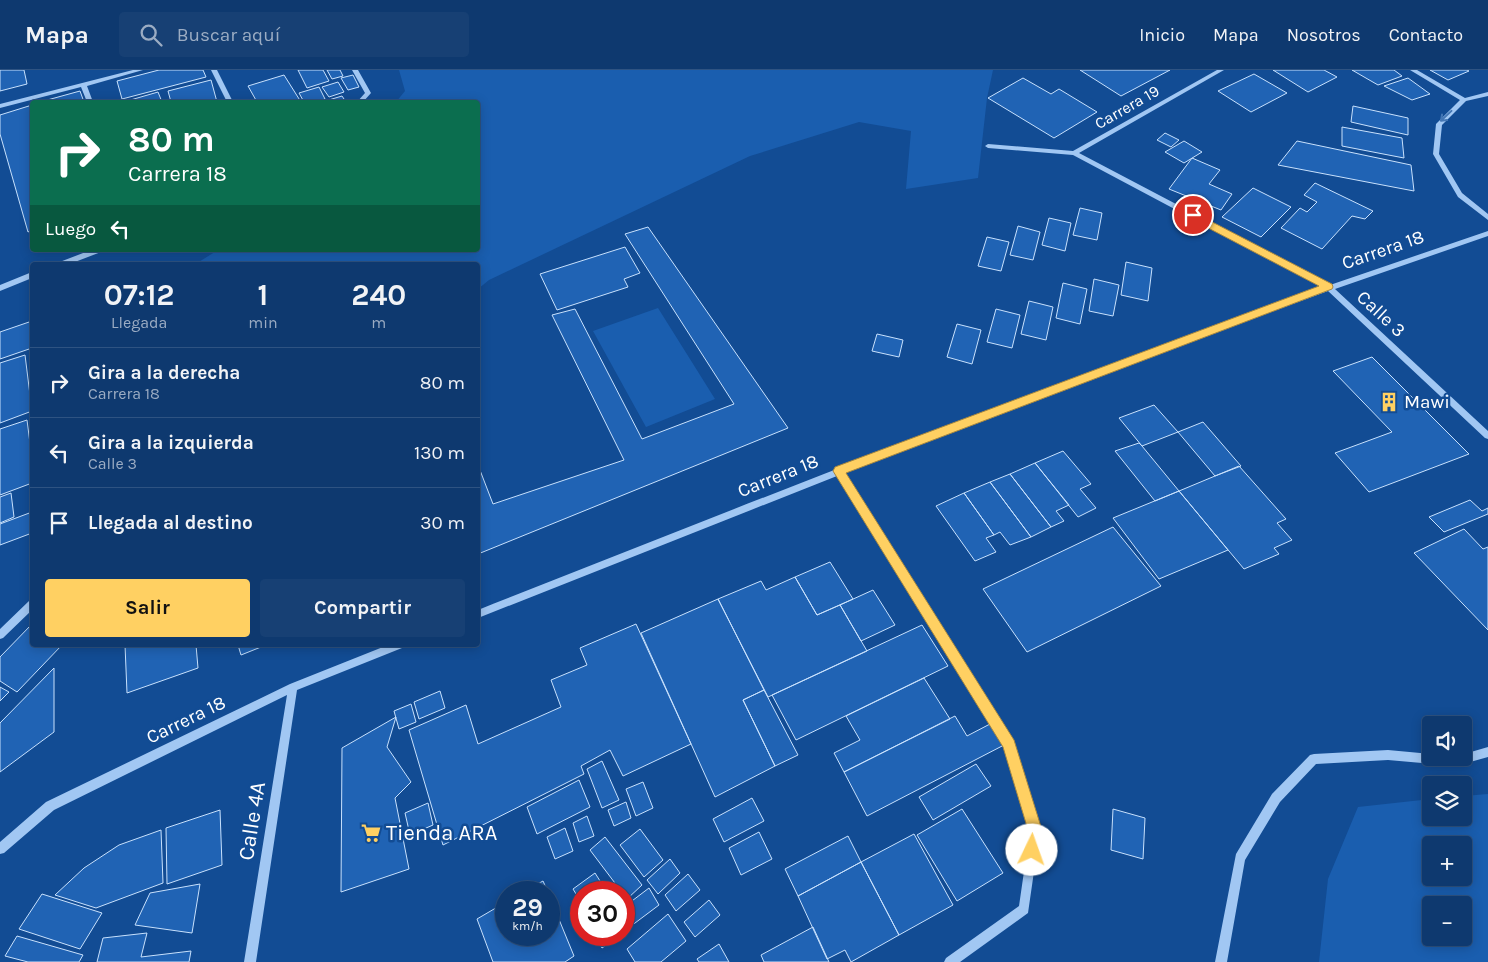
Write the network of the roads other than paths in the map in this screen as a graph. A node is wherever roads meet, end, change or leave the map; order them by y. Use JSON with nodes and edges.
{"nodes":[{"id":1,"x":140,"y":70,"type":"edge"},
{"id":2,"x":214,"y":70,"type":"edge"},
{"id":3,"x":355,"y":70,"type":"edge"},
{"id":4,"x":1221,"y":70,"type":"edge"},
{"id":5,"x":1412,"y":70,"type":"edge"},
{"id":6,"x":83,"y":84,"type":"junction"},
{"id":7,"x":1488,"y":94,"type":"edge"},
{"id":8,"x":89,"y":100,"type":"edge"},
{"id":9,"x":229,"y":100,"type":"edge"},
{"id":10,"x":362,"y":100,"type":"edge"},
{"id":11,"x":1464,"y":100,"type":"junction"},
{"id":12,"x":0,"y":106,"type":"edge"},
{"id":13,"x":988,"y":146,"type":"dead end"},
{"id":14,"x":1074,"y":153,"type":"junction"},
{"id":15,"x":1488,"y":218,"type":"edge"},
{"id":16,"x":1488,"y":233,"type":"edge"},
{"id":17,"x":93,"y":252,"type":"edge"},
{"id":18,"x":68,"y":262,"type":"edge"},
{"id":19,"x":30,"y":277,"type":"edge"},
{"id":20,"x":1328,"y":287,"type":"junction"},
{"id":21,"x":0,"y":288,"type":"edge"},
{"id":22,"x":1488,"y":436,"type":"edge"},
{"id":23,"x":838,"y":471,"type":"junction"},
{"id":24,"x":30,"y":606,"type":"edge"},
{"id":25,"x":480,"y":613,"type":"edge"},
{"id":26,"x":0,"y":635,"type":"edge"},
{"id":27,"x":394,"y":647,"type":"edge"},
{"id":28,"x":293,"y":687,"type":"junction"},
{"id":29,"x":1488,"y":752,"type":"edge"},
{"id":30,"x":0,"y":848,"type":"edge"},
{"id":31,"x":250,"y":962,"type":"edge"},
{"id":32,"x":950,"y":962,"type":"edge"},
{"id":33,"x":1221,"y":962,"type":"edge"}],
"edges":[{"from":1,"to":6,"type":"street"},
{"from":2,"to":9,"type":"street"},
{"from":3,"to":10,"type":"street"},
{"from":4,"to":14,"type":"street","name":"Carrera 19"},
{"from":5,"to":11,"type":"street"},
{"from":6,"to":8,"type":"street"},
{"from":6,"to":12,"type":"street"},
{"from":7,"to":11,"type":"street"},
{"from":11,"to":15,"type":"street","one_way":true},
{"from":13,"to":14,"type":"street","name":"Calle 3"},
{"from":14,"to":20,"type":"street","name":"Calle 3"},
{"from":16,"to":20,"type":"street","name":"Carrera 18"},
{"from":17,"to":18,"type":"street"},
{"from":19,"to":21,"type":"street"},
{"from":20,"to":22,"type":"street","name":"Calle 3"},
{"from":20,"to":23,"type":"street","name":"Carrera 18"},
{"from":23,"to":25,"type":"street","name":"Carrera 18"},
{"from":23,"to":32,"type":"street"},
{"from":24,"to":26,"type":"street"},
{"from":27,"to":28,"type":"street","name":"Carrera 18"},
{"from":28,"to":30,"type":"street","name":"Carrera 18"},
{"from":28,"to":31,"type":"street","name":"Calle 4A"},
{"from":29,"to":33,"type":"street"}]}
